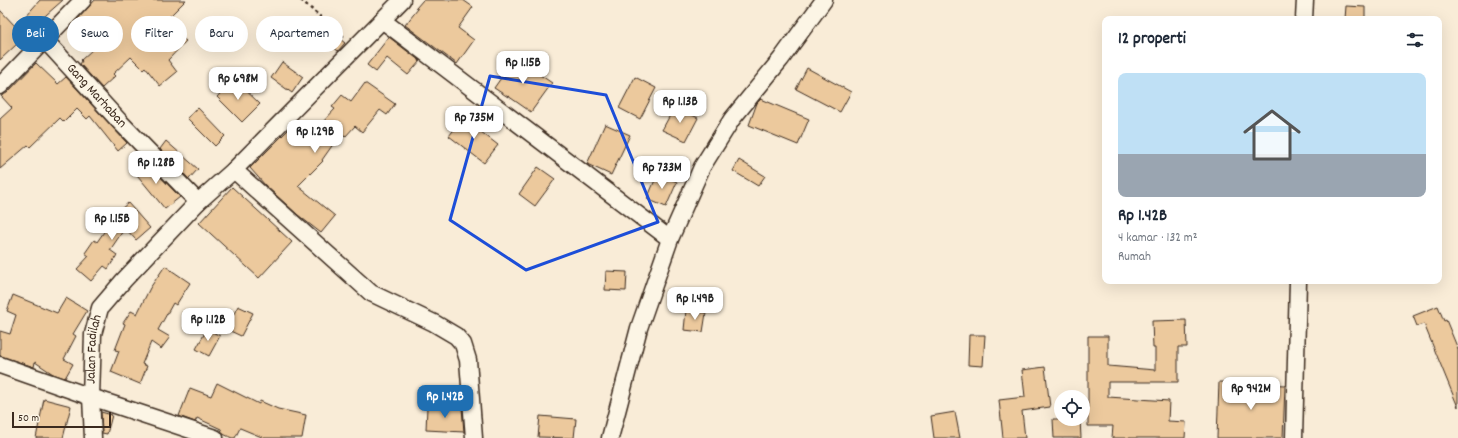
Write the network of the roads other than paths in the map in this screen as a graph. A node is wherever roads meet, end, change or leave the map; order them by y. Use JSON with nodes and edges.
{"nodes":[{"id":1,"x":83,"y":0,"type":"edge"},
{"id":2,"x":402,"y":0,"type":"edge"},
{"id":3,"x":824,"y":0,"type":"edge"},
{"id":4,"x":1304,"y":0,"type":"edge"},
{"id":5,"x":1304,"y":16,"type":"edge"},
{"id":6,"x":382,"y":20,"type":"junction"},
{"id":7,"x":59,"y":25,"type":"edge"},
{"id":8,"x":33,"y":52,"type":"edge"},
{"id":9,"x":56,"y":52,"type":"edge"},
{"id":10,"x":0,"y":86,"type":"edge"},
{"id":11,"x":234,"y":170,"type":"junction"},
{"id":12,"x":198,"y":202,"type":"junction"},
{"id":13,"x":670,"y":239,"type":"junction"},
{"id":14,"x":1298,"y":284,"type":"edge"},
{"id":15,"x":0,"y":365,"type":"edge"},
{"id":16,"x":91,"y":397,"type":"junction"},
{"id":17,"x":93,"y":438,"type":"edge"},
{"id":18,"x":215,"y":438,"type":"edge"},
{"id":19,"x":474,"y":438,"type":"edge"},
{"id":20,"x":610,"y":438,"type":"edge"},
{"id":21,"x":1294,"y":438,"type":"edge"}],
"edges":[{"from":1,"to":7,"type":"street"},
{"from":2,"to":6,"type":"street","name":"Jalan Fadilah"},
{"from":3,"to":13,"type":"street"},
{"from":4,"to":5,"type":"street"},
{"from":6,"to":11,"type":"street","name":"Jalan Fadilah"},
{"from":6,"to":13,"type":"street"},
{"from":8,"to":10,"type":"street"},
{"from":9,"to":12,"type":"street","name":"Gang Marhaban"},
{"from":11,"to":12,"type":"street","name":"Jalan Fadilah"},
{"from":11,"to":19,"type":"street"},
{"from":12,"to":16,"type":"street","name":"Jalan Fadilah"},
{"from":13,"to":20,"type":"street"},
{"from":14,"to":21,"type":"street"},
{"from":15,"to":16,"type":"street"},
{"from":16,"to":17,"type":"street","name":"Jalan Fadilah"},
{"from":16,"to":18,"type":"street"}]}
